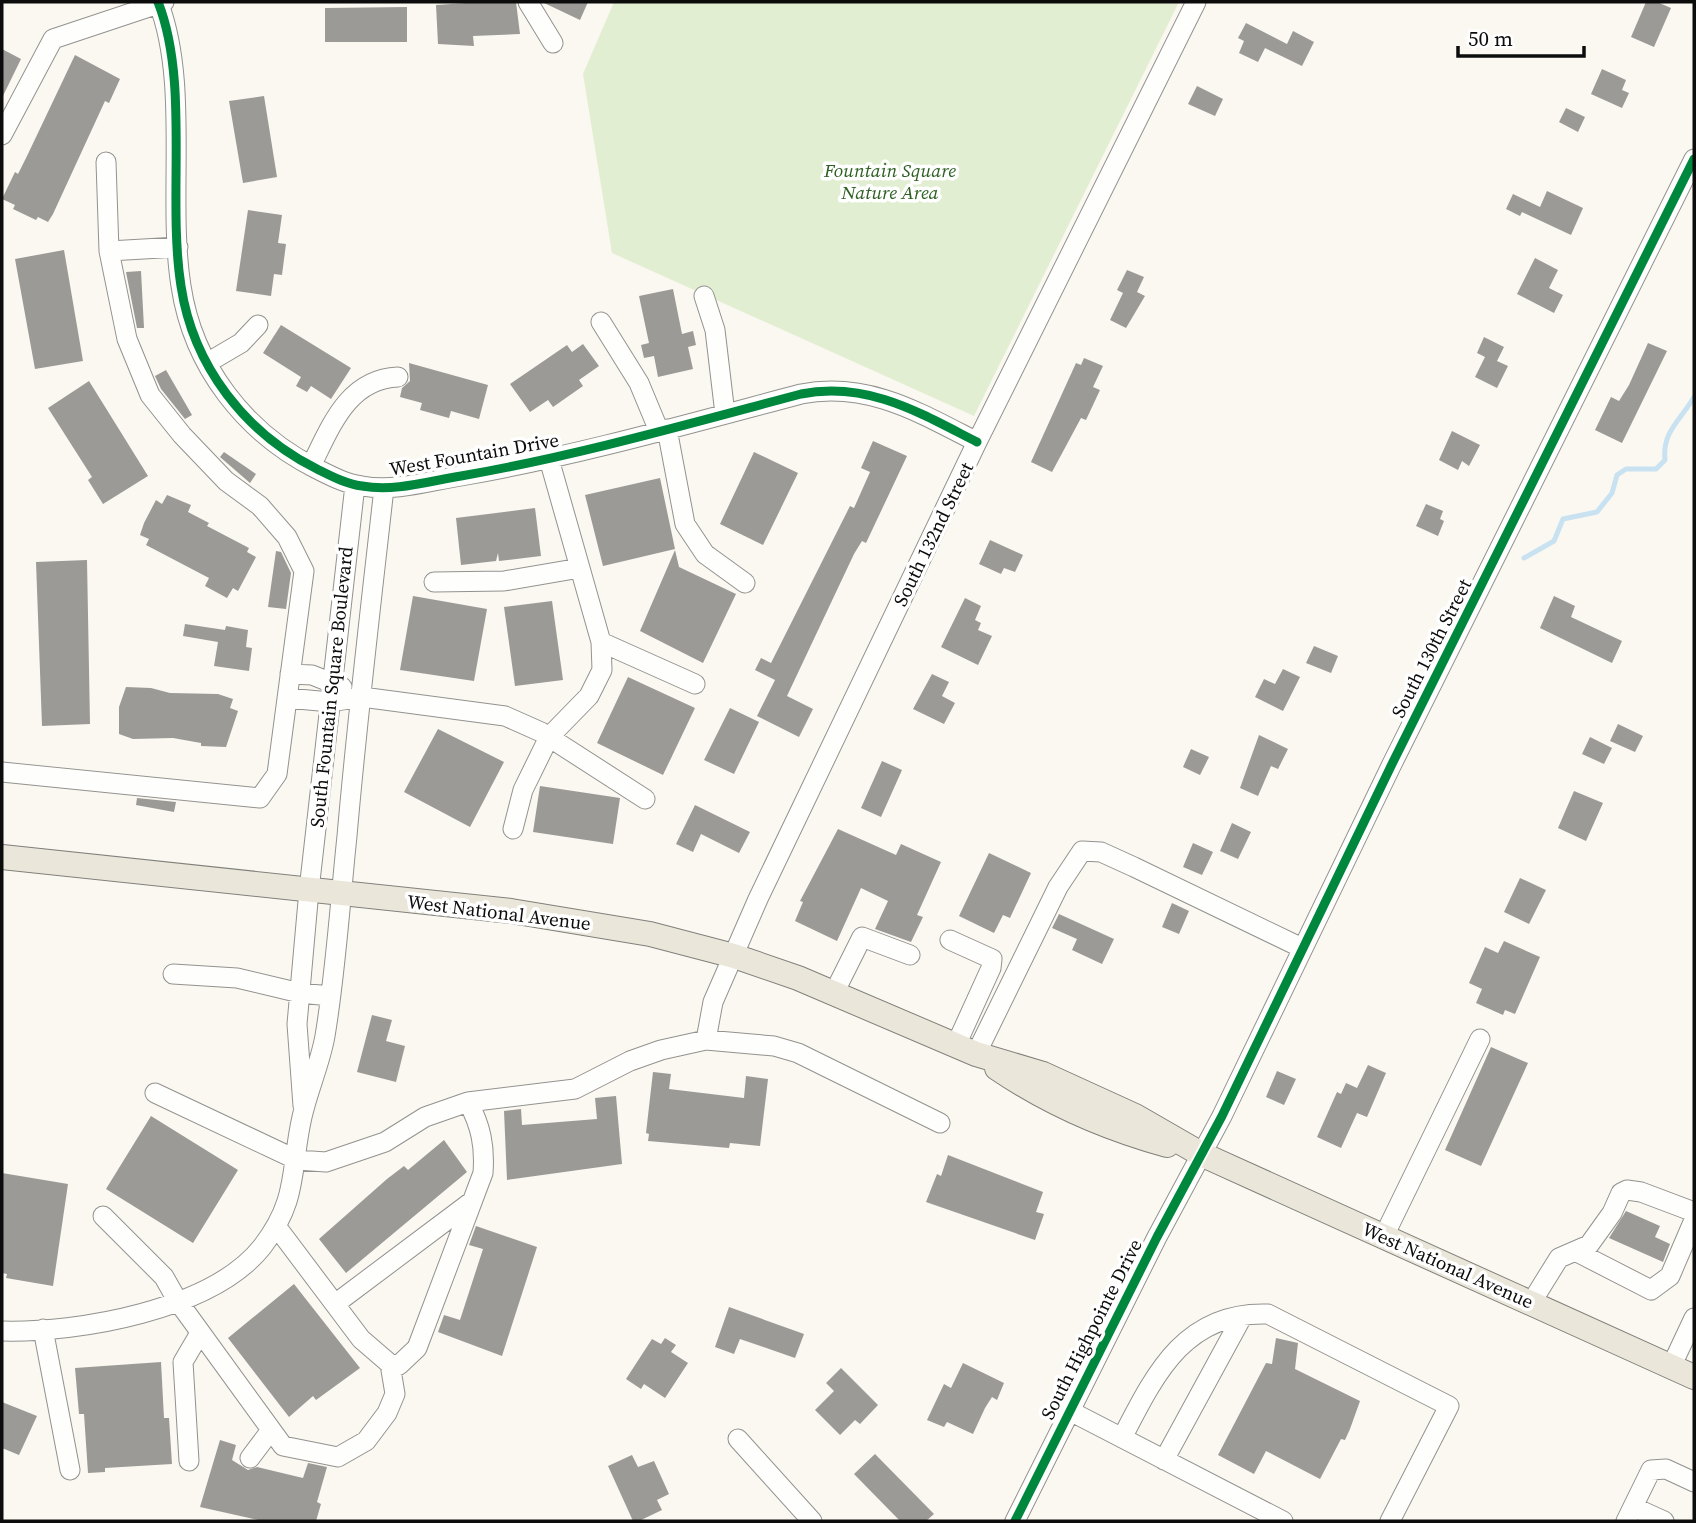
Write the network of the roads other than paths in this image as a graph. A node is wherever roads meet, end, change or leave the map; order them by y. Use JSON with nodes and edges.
{"nodes":[{"id":1,"x":160,"y":2,"type":"edge"},
{"id":2,"x":528,"y":2,"type":"edge"},
{"id":3,"x":1196,"y":2,"type":"edge"},
{"id":4,"x":553,"y":43,"type":"dead end"},
{"id":5,"x":2,"y":135,"type":"edge"},
{"id":6,"x":1694,"y":159,"type":"edge"},
{"id":7,"x":106,"y":162,"type":"dead end"},
{"id":8,"x":178,"y":247,"type":"junction"},
{"id":9,"x":109,"y":251,"type":"junction"},
{"id":10,"x":704,"y":296,"type":"dead end"},
{"id":11,"x":601,"y":322,"type":"dead end"},
{"id":12,"x":258,"y":325,"type":"dead end"},
{"id":13,"x":207,"y":363,"type":"junction"},
{"id":14,"x":398,"y":377,"type":"dead end"},
{"id":15,"x":725,"y":414,"type":"junction"},
{"id":16,"x":663,"y":430,"type":"junction"},
{"id":17,"x":977,"y":442,"type":"junction"},
{"id":18,"x":550,"y":459,"type":"junction"},
{"id":19,"x":311,"y":466,"type":"junction"},
{"id":20,"x":355,"y":485,"type":"junction"},
{"id":21,"x":384,"y":488,"type":"junction"},
{"id":22,"x":580,"y":568,"type":"junction"},
{"id":23,"x":434,"y":582,"type":"dead end"},
{"id":24,"x":745,"y":583,"type":"dead end"},
{"id":25,"x":601,"y":642,"type":"junction"},
{"id":26,"x":290,"y":674,"type":"junction"},
{"id":27,"x":332,"y":682,"type":"junction"},
{"id":28,"x":695,"y":684,"type":"dead end"},
{"id":29,"x":362,"y":697,"type":"junction"},
{"id":30,"x":287,"y":698,"type":"junction"},
{"id":31,"x":330,"y":702,"type":"junction"},
{"id":32,"x":549,"y":737,"type":"junction"},
{"id":33,"x":2,"y":772,"type":"edge"},
{"id":34,"x":645,"y":799,"type":"dead end"},
{"id":35,"x":513,"y":829,"type":"dead end"},
{"id":36,"x":2,"y":857,"type":"edge"},
{"id":37,"x":309,"y":890,"type":"junction"},
{"id":38,"x":342,"y":894,"type":"junction"},
{"id":39,"x":950,"y":940,"type":"dead end"},
{"id":40,"x":1302,"y":948,"type":"junction"},
{"id":41,"x":910,"y":955,"type":"dead end"},
{"id":42,"x":734,"y":956,"type":"junction"},
{"id":43,"x":173,"y":974,"type":"dead end"},
{"id":44,"x":300,"y":993,"type":"junction"},
{"id":45,"x":834,"y":993,"type":"junction"},
{"id":46,"x":330,"y":996,"type":"junction"},
{"id":47,"x":1480,"y":1039,"type":"dead end"},
{"id":48,"x":706,"y":1040,"type":"junction"},
{"id":49,"x":966,"y":1049,"type":"junction"},
{"id":50,"x":155,"y":1094,"type":"dead end"},
{"id":51,"x":468,"y":1102,"type":"junction"},
{"id":52,"x":303,"y":1110,"type":"junction"},
{"id":53,"x":940,"y":1123,"type":"dead end"},
{"id":54,"x":1201,"y":1154,"type":"junction"},
{"id":55,"x":297,"y":1160,"type":"junction"},
{"id":56,"x":472,"y":1202,"type":"junction"},
{"id":57,"x":1694,"y":1212,"type":"edge"},
{"id":58,"x":103,"y":1216,"type":"dead end"},
{"id":59,"x":1694,"y":1220,"type":"edge"},
{"id":60,"x":276,"y":1226,"type":"junction"},
{"id":61,"x":1384,"y":1236,"type":"junction"},
{"id":62,"x":1575,"y":1251,"type":"junction"},
{"id":63,"x":177,"y":1300,"type":"junction"},
{"id":64,"x":1531,"y":1303,"type":"junction"},
{"id":65,"x":335,"y":1304,"type":"junction"},
{"id":66,"x":1242,"y":1317,"type":"junction"},
{"id":67,"x":1694,"y":1318,"type":"edge"},
{"id":68,"x":43,"y":1329,"type":"junction"},
{"id":69,"x":2,"y":1331,"type":"edge"},
{"id":70,"x":200,"y":1333,"type":"junction"},
{"id":71,"x":390,"y":1364,"type":"junction"},
{"id":72,"x":1671,"y":1367,"type":"junction"},
{"id":73,"x":1694,"y":1377,"type":"edge"},
{"id":74,"x":1070,"y":1411,"type":"junction"},
{"id":75,"x":271,"y":1430,"type":"junction"},
{"id":76,"x":1122,"y":1438,"type":"junction"},
{"id":77,"x":738,"y":1439,"type":"dead end"},
{"id":78,"x":250,"y":1458,"type":"dead end"},
{"id":79,"x":1164,"y":1460,"type":"junction"},
{"id":80,"x":189,"y":1461,"type":"dead end"},
{"id":81,"x":70,"y":1470,"type":"dead end"},
{"id":82,"x":1694,"y":1482,"type":"edge"},
{"id":83,"x":1630,"y":1514,"type":"edge"},
{"id":84,"x":812,"y":1521,"type":"edge"},
{"id":85,"x":1015,"y":1521,"type":"edge"},
{"id":86,"x":1283,"y":1521,"type":"edge"},
{"id":87,"x":1390,"y":1521,"type":"edge"},
{"id":88,"x":1664,"y":1521,"type":"edge"}],
"edges":[{"from":1,"to":5,"type":"street"},
{"from":1,"to":8,"type":"street","name":"West Fountain Drive"},
{"from":2,"to":4,"type":"street"},
{"from":3,"to":17,"type":"street","name":"South 132nd Street"},
{"from":6,"to":40,"type":"street","name":"South 130th Street"},
{"from":7,"to":9,"type":"street"},
{"from":8,"to":9,"type":"street"},
{"from":8,"to":13,"type":"street","name":"West Fountain Drive"},
{"from":9,"to":26,"type":"street"},
{"from":10,"to":15,"type":"street"},
{"from":11,"to":16,"type":"street"},
{"from":12,"to":13,"type":"street"},
{"from":13,"to":19,"type":"street","name":"West Fountain Drive"},
{"from":14,"to":19,"type":"street"},
{"from":15,"to":16,"type":"street","name":"West Fountain Drive"},
{"from":15,"to":17,"type":"street","name":"West Fountain Drive"},
{"from":16,"to":18,"type":"street","name":"West Fountain Drive"},
{"from":16,"to":24,"type":"street"},
{"from":17,"to":42,"type":"street","name":"South 132nd Street"},
{"from":18,"to":21,"type":"street","name":"West Fountain Drive"},
{"from":18,"to":22,"type":"street"},
{"from":19,"to":20,"type":"street","name":"West Fountain Drive"},
{"from":20,"to":21,"type":"street","name":"West Fountain Drive"},
{"from":20,"to":27,"type":"street","name":"South Fountain Square Boulevard"},
{"from":21,"to":29,"type":"street","name":"South Fountain Square Boulevard"},
{"from":22,"to":23,"type":"street"},
{"from":22,"to":25,"type":"street"},
{"from":25,"to":28,"type":"street"},
{"from":25,"to":32,"type":"street"},
{"from":26,"to":27,"type":"street"},
{"from":26,"to":30,"type":"street"},
{"from":27,"to":29,"type":"street"},
{"from":27,"to":31,"type":"street","name":"South Fountain Square Boulevard"},
{"from":29,"to":31,"type":"street"},
{"from":29,"to":32,"type":"street"},
{"from":29,"to":38,"type":"street","name":"South Fountain Square Boulevard"},
{"from":30,"to":31,"type":"street"},
{"from":30,"to":33,"type":"street"},
{"from":31,"to":37,"type":"street","name":"South Fountain Square Boulevard"},
{"from":32,"to":34,"type":"street"},
{"from":32,"to":35,"type":"street"},
{"from":36,"to":37,"type":"main road","name":"West National Avenue"},
{"from":37,"to":38,"type":"main road","name":"West National Avenue"},
{"from":37,"to":44,"type":"street","name":"South Fountain Square Boulevard"},
{"from":38,"to":42,"type":"main road","name":"West National Avenue"},
{"from":38,"to":46,"type":"street","name":"South Fountain Square Boulevard"},
{"from":39,"to":49,"type":"street"},
{"from":40,"to":49,"type":"street"},
{"from":40,"to":54,"type":"street","name":"South 130th Street"},
{"from":41,"to":45,"type":"street"},
{"from":42,"to":45,"type":"main road","name":"West National Avenue"},
{"from":42,"to":48,"type":"street","name":"South 132nd Street"},
{"from":43,"to":44,"type":"street"},
{"from":44,"to":46,"type":"street"},
{"from":44,"to":52,"type":"street","name":"South Fountain Square Boulevard"},
{"from":45,"to":49,"type":"main road","name":"West National Avenue"},
{"from":46,"to":52,"type":"street","name":"South Fountain Square Boulevard"},
{"from":47,"to":61,"type":"street"},
{"from":48,"to":51,"type":"street"},
{"from":48,"to":53,"type":"street"},
{"from":49,"to":54,"type":"main road","name":"West National Avenue"},
{"from":50,"to":55,"type":"street"},
{"from":51,"to":55,"type":"street"},
{"from":51,"to":56,"type":"street"},
{"from":52,"to":55,"type":"street"},
{"from":54,"to":61,"type":"main road","name":"West National Avenue"},
{"from":54,"to":74,"type":"street","name":"South Highpointe Drive"},
{"from":55,"to":60,"type":"street"},
{"from":56,"to":65,"type":"street"},
{"from":56,"to":71,"type":"street"},
{"from":57,"to":62,"type":"street"},
{"from":58,"to":63,"type":"street"},
{"from":59,"to":62,"type":"street"},
{"from":60,"to":63,"type":"street"},
{"from":60,"to":65,"type":"street"},
{"from":61,"to":64,"type":"main road","name":"West National Avenue"},
{"from":62,"to":64,"type":"street"},
{"from":63,"to":68,"type":"street"},
{"from":63,"to":70,"type":"street"},
{"from":64,"to":72,"type":"main road","name":"West National Avenue"},
{"from":65,"to":71,"type":"street"},
{"from":66,"to":76,"type":"street"},
{"from":66,"to":79,"type":"street"},
{"from":66,"to":87,"type":"street"},
{"from":67,"to":72,"type":"street"},
{"from":68,"to":69,"type":"street"},
{"from":68,"to":81,"type":"street"},
{"from":70,"to":75,"type":"street"},
{"from":70,"to":80,"type":"street"},
{"from":71,"to":75,"type":"street"},
{"from":72,"to":73,"type":"main road","name":"West National Avenue"},
{"from":74,"to":76,"type":"street"},
{"from":74,"to":85,"type":"street","name":"South Highpointe Drive"},
{"from":75,"to":78,"type":"street"},
{"from":76,"to":79,"type":"street"},
{"from":77,"to":84,"type":"street"},
{"from":79,"to":86,"type":"street"},
{"from":82,"to":83,"type":"street"},
{"from":83,"to":88,"type":"street"}]}
